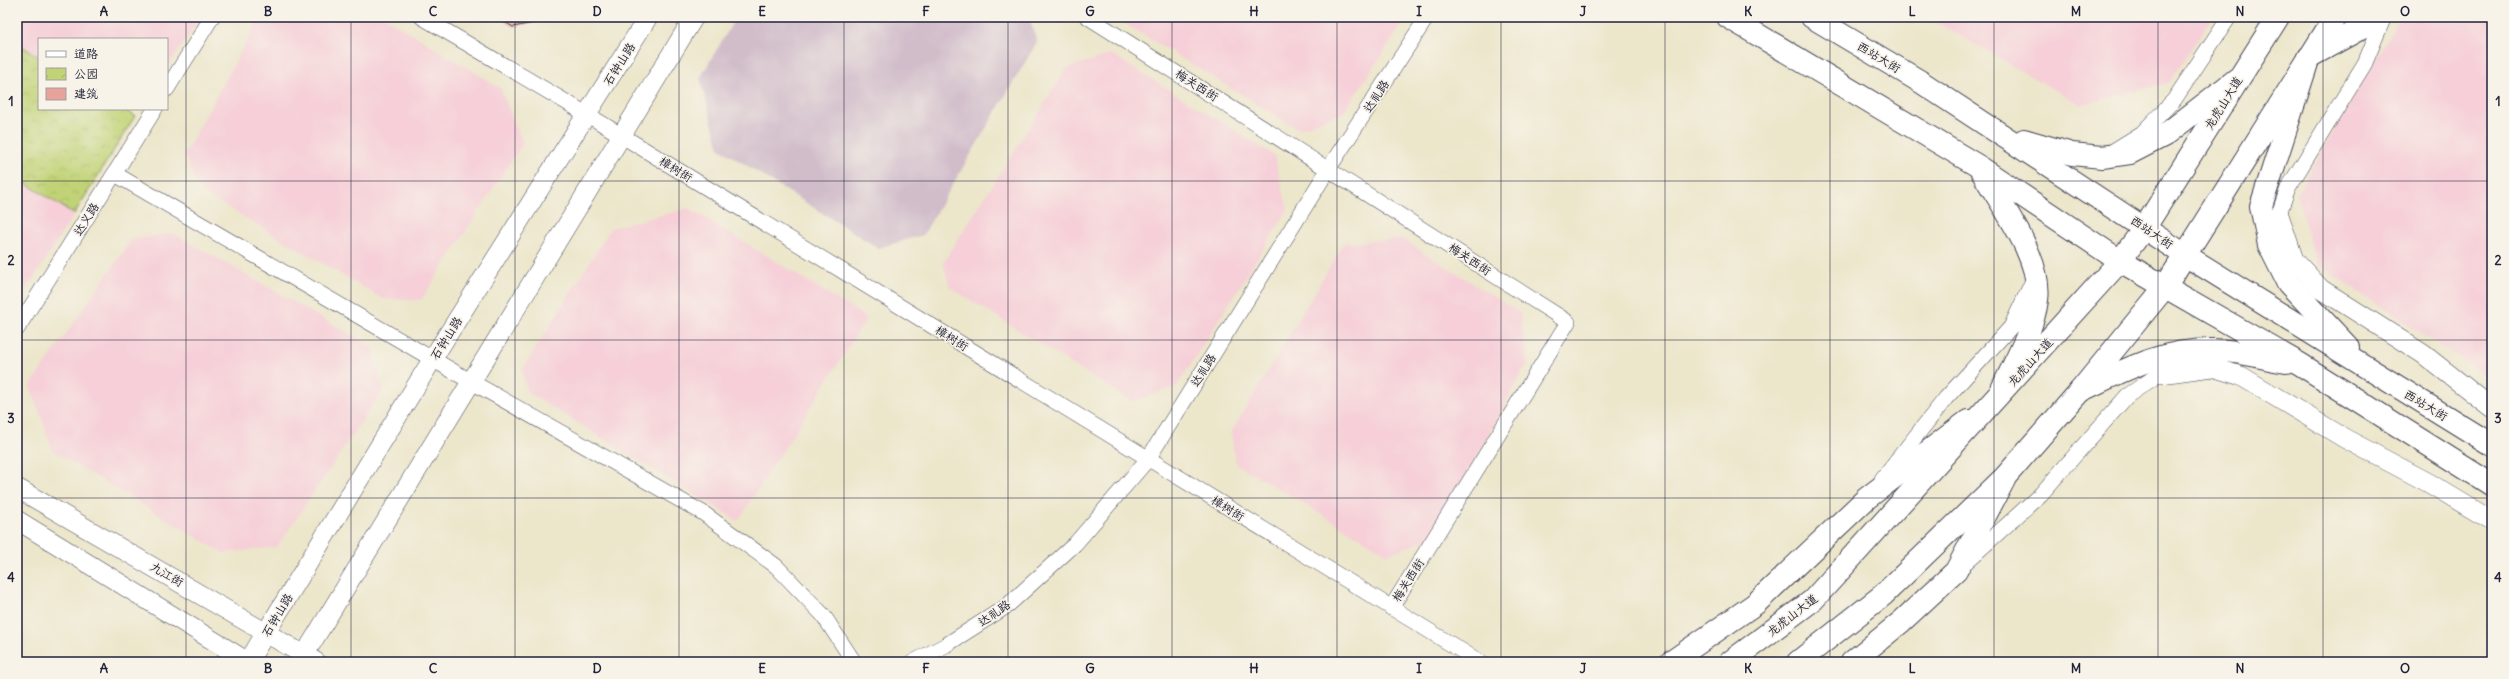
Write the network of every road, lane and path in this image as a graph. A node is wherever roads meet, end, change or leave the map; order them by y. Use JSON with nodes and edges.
{"nodes":[{"id":1,"x":212,"y":17,"type":"edge"},
{"id":2,"x":422,"y":17,"type":"edge"},
{"id":3,"x":648,"y":17,"type":"edge"},
{"id":4,"x":694,"y":17,"type":"edge"},
{"id":5,"x":1088,"y":17,"type":"edge"},
{"id":6,"x":1427,"y":17,"type":"edge"},
{"id":7,"x":1728,"y":17,"type":"edge"},
{"id":8,"x":1812,"y":17,"type":"edge"},
{"id":9,"x":2228,"y":17,"type":"edge"},
{"id":10,"x":2278,"y":17,"type":"edge"},
{"id":11,"x":2335,"y":17,"type":"edge"},
{"id":12,"x":2371,"y":17,"type":"edge"},
{"id":13,"x":2384,"y":17,"type":"edge"},
{"id":14,"x":2309,"y":57,"type":"junction"},
{"id":15,"x":2237,"y":79,"type":"junction"},
{"id":16,"x":1921,"y":82,"type":"junction"},
{"id":17,"x":168,"y":87,"type":"edge"},
{"id":18,"x":154,"y":110,"type":"edge"},
{"id":19,"x":588,"y":114,"type":"junction"},
{"id":20,"x":621,"y":135,"type":"junction"},
{"id":21,"x":2102,"y":157,"type":"junction"},
{"id":22,"x":1978,"y":166,"type":"junction"},
{"id":23,"x":1329,"y":168,"type":"junction"},
{"id":24,"x":115,"y":174,"type":"junction"},
{"id":25,"x":2279,"y":215,"type":"junction"},
{"id":26,"x":2146,"y":227,"type":"junction"},
{"id":27,"x":2268,"y":245,"type":"junction"},
{"id":28,"x":2185,"y":255,"type":"junction"},
{"id":29,"x":2120,"y":261,"type":"junction"},
{"id":30,"x":2036,"y":273,"type":"junction"},
{"id":31,"x":2165,"y":287,"type":"junction"},
{"id":32,"x":17,"y":329,"type":"edge"},
{"id":33,"x":2185,"y":352,"type":"junction"},
{"id":34,"x":433,"y":358,"type":"junction"},
{"id":35,"x":2300,"y":364,"type":"junction"},
{"id":36,"x":2369,"y":370,"type":"junction"},
{"id":37,"x":2161,"y":374,"type":"junction"},
{"id":38,"x":470,"y":381,"type":"junction"},
{"id":39,"x":2080,"y":391,"type":"junction"},
{"id":40,"x":1998,"y":398,"type":"junction"},
{"id":41,"x":2492,"y":408,"type":"edge"},
{"id":42,"x":2492,"y":445,"type":"edge"},
{"id":43,"x":1148,"y":459,"type":"junction"},
{"id":44,"x":2005,"y":477,"type":"junction"},
{"id":45,"x":2492,"y":485,"type":"edge"},
{"id":46,"x":17,"y":488,"type":"edge"},
{"id":47,"x":1867,"y":498,"type":"junction"},
{"id":48,"x":17,"y":520,"type":"edge"},
{"id":49,"x":2492,"y":521,"type":"edge"},
{"id":50,"x":1956,"y":571,"type":"junction"},
{"id":51,"x":1391,"y":608,"type":"junction"},
{"id":52,"x":267,"y":632,"type":"junction"},
{"id":53,"x":307,"y":660,"type":"edge"},
{"id":54,"x":248,"y":662,"type":"edge"},
{"id":55,"x":854,"y":662,"type":"edge"},
{"id":56,"x":913,"y":662,"type":"edge"},
{"id":57,"x":1480,"y":662,"type":"edge"},
{"id":58,"x":1672,"y":662,"type":"edge"},
{"id":59,"x":1730,"y":662,"type":"edge"},
{"id":60,"x":1798,"y":662,"type":"edge"},
{"id":61,"x":1852,"y":662,"type":"edge"}],
"edges":[{"from":1,"to":17,"type":"street"},
{"from":2,"to":19,"type":"street","name":"樟树街"},
{"from":3,"to":19,"type":"street","name":"石钟山路"},
{"from":4,"to":20,"type":"street"},
{"from":5,"to":23,"type":"street","name":"梅关西街"},
{"from":6,"to":23,"type":"street","name":"达礼路"},
{"from":7,"to":22,"type":"main road"},
{"from":8,"to":16,"type":"main road","name":"西站大街"},
{"from":9,"to":21,"type":"street"},
{"from":10,"to":15,"type":"main road","name":"龙虎山大道"},
{"from":11,"to":14,"type":"main road"},
{"from":12,"to":14,"type":"main road"},
{"from":13,"to":25,"type":"street"},
{"from":14,"to":27,"type":"main road"},
{"from":14,"to":28,"type":"main road"},
{"from":15,"to":21,"type":"main road"},
{"from":15,"to":26,"type":"main road","name":"龙虎山大道"},
{"from":16,"to":21,"type":"main road"},
{"from":16,"to":26,"type":"main road","name":"西站大街"},
{"from":18,"to":24,"type":"street","name":"达义路"},
{"from":19,"to":20,"type":"street","name":"樟树街"},
{"from":19,"to":34,"type":"street","name":"石钟山路"},
{"from":20,"to":38,"type":"street"},
{"from":20,"to":43,"type":"street","name":"樟树街"},
{"from":22,"to":29,"type":"main road"},
{"from":22,"to":30,"type":"main road"},
{"from":23,"to":43,"type":"street","name":"达礼路"},
{"from":23,"to":51,"type":"street","name":"梅关西街"},
{"from":24,"to":32,"type":"street","name":"达义路"},
{"from":24,"to":34,"type":"street"},
{"from":25,"to":27,"type":"street"},
{"from":25,"to":41,"type":"street"},
{"from":26,"to":28,"type":"main road","name":"西站大街"},
{"from":26,"to":29,"type":"main road","name":"龙虎山大道"},
{"from":27,"to":36,"type":"main road"},
{"from":28,"to":31,"type":"main road"},
{"from":28,"to":36,"type":"main road","name":"西站大街"},
{"from":29,"to":31,"type":"main road"},
{"from":29,"to":40,"type":"main road","name":"龙虎山大道"},
{"from":30,"to":40,"type":"main road"},
{"from":30,"to":47,"type":"street"},
{"from":31,"to":35,"type":"main road"},
{"from":31,"to":39,"type":"main road"},
{"from":33,"to":35,"type":"main road"},
{"from":33,"to":37,"type":"street"},
{"from":33,"to":39,"type":"main road"},
{"from":34,"to":38,"type":"street"},
{"from":34,"to":52,"type":"street","name":"石钟山路"},
{"from":35,"to":45,"type":"main road"},
{"from":36,"to":42,"type":"main road","name":"西站大街"},
{"from":37,"to":49,"type":"street"},
{"from":37,"to":50,"type":"street"},
{"from":38,"to":53,"type":"street"},
{"from":38,"to":55,"type":"street"},
{"from":39,"to":44,"type":"main road"},
{"from":40,"to":47,"type":"main road"},
{"from":40,"to":59,"type":"main road","name":"龙虎山大道"},
{"from":43,"to":51,"type":"street","name":"樟树街"},
{"from":43,"to":56,"type":"street","name":"达礼路"},
{"from":44,"to":50,"type":"main road"},
{"from":44,"to":60,"type":"main road"},
{"from":46,"to":52,"type":"street","name":"九江街"},
{"from":47,"to":58,"type":"main road"},
{"from":48,"to":54,"type":"street"},
{"from":50,"to":61,"type":"main road"},
{"from":51,"to":57,"type":"street","name":"樟树街"},
{"from":52,"to":53,"type":"street","name":"九江街"},
{"from":52,"to":54,"type":"street","name":"石钟山路"}]}
